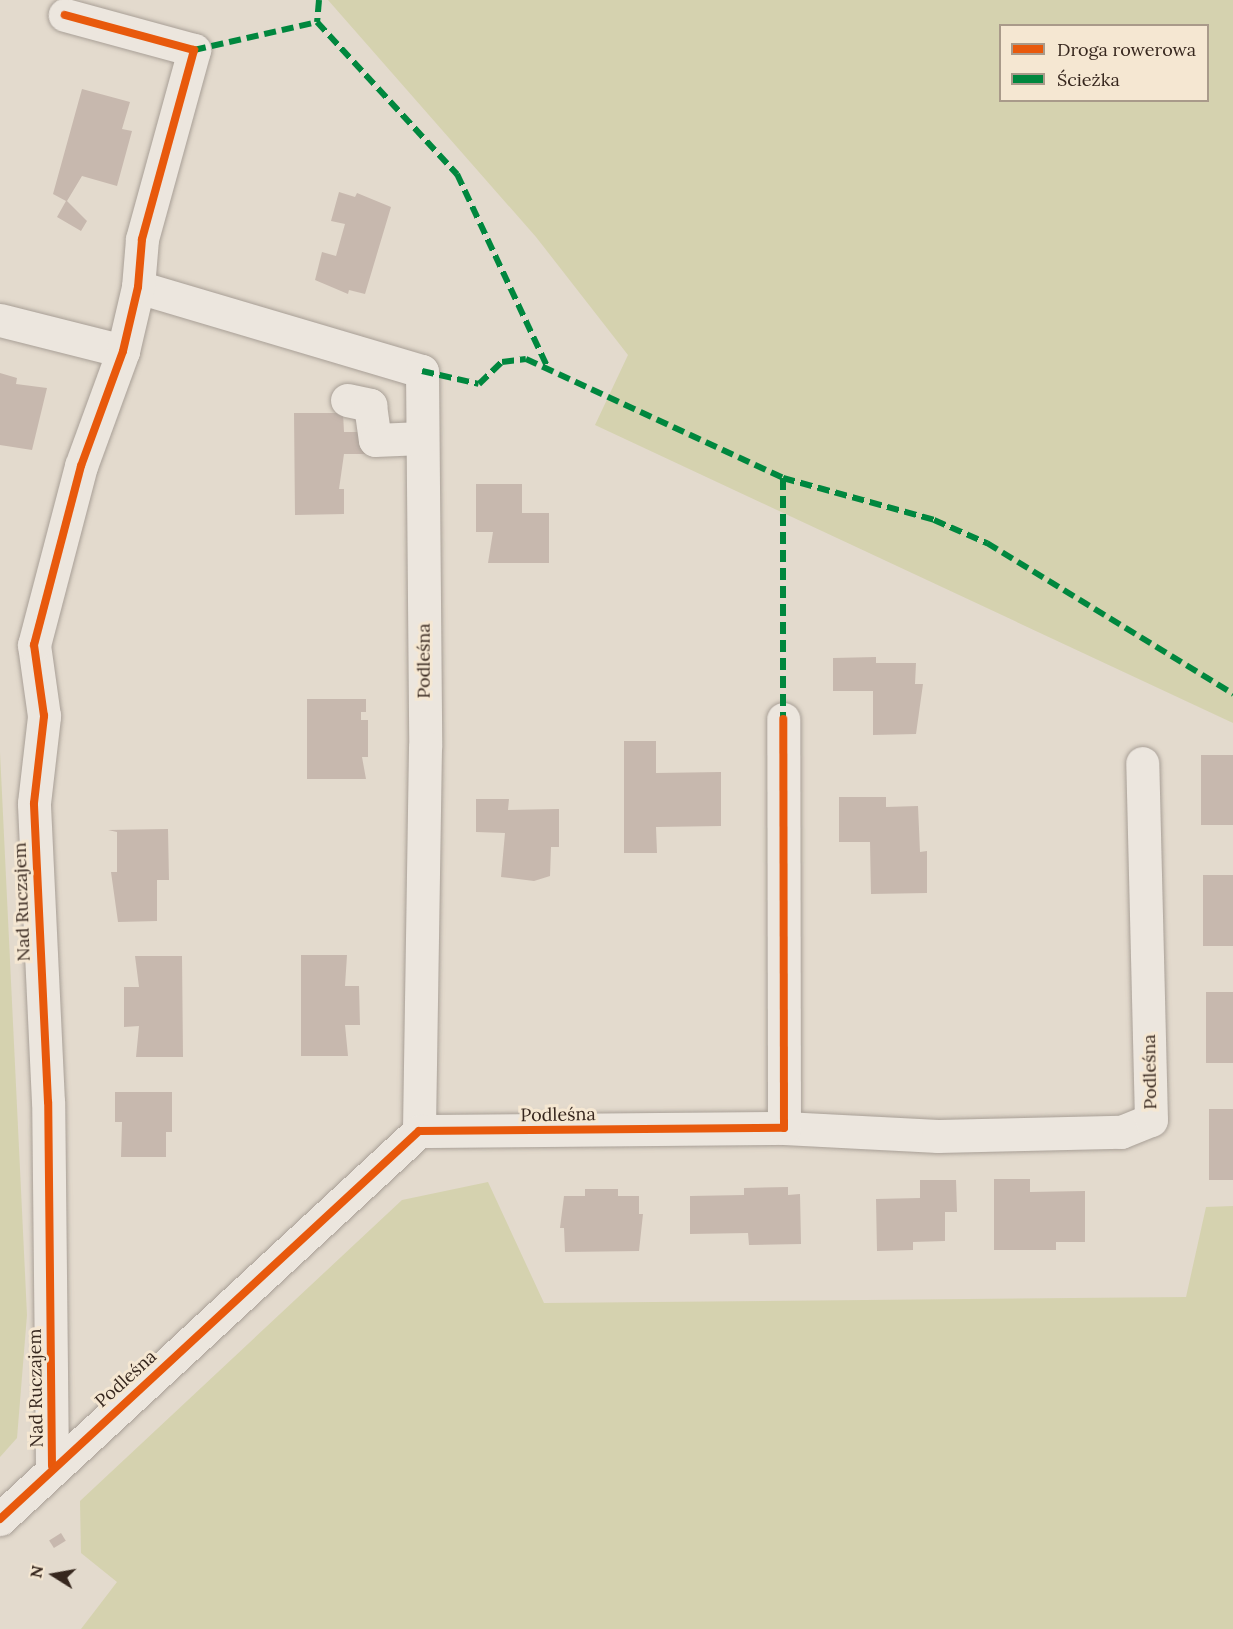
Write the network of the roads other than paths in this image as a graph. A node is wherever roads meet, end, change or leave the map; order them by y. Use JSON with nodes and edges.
{"nodes":[{"id":1,"x":65,"y":15,"type":"dead end"},
{"id":2,"x":138,"y":287,"type":"junction"},
{"id":3,"x":0,"y":320,"type":"edge"},
{"id":4,"x":112,"y":349,"type":"junction"},
{"id":5,"x":347,"y":400,"type":"dead end"},
{"id":6,"x":422,"y":438,"type":"junction"},
{"id":7,"x":783,"y":719,"type":"dead end"},
{"id":8,"x":1142,"y":763,"type":"dead end"},
{"id":9,"x":784,"y":1128,"type":"junction"},
{"id":10,"x":419,"y":1131,"type":"junction"},
{"id":11,"x":52,"y":1466,"type":"junction"},
{"id":12,"x":0,"y":1519,"type":"edge"}],
"edges":[{"from":1,"to":2,"type":"street","name":"Nad Ruczajem"},
{"from":2,"to":4,"type":"street","name":"Nad Ruczajem"},
{"from":2,"to":6,"type":"street","name":"Podleśna"},
{"from":3,"to":4,"type":"street"},
{"from":4,"to":11,"type":"street","name":"Nad Ruczajem"},
{"from":5,"to":6,"type":"street"},
{"from":6,"to":10,"type":"street","name":"Podleśna"},
{"from":7,"to":9,"type":"street"},
{"from":8,"to":9,"type":"street","name":"Podleśna"},
{"from":9,"to":10,"type":"street","name":"Podleśna"},
{"from":10,"to":11,"type":"street","name":"Podleśna"},
{"from":11,"to":12,"type":"street","name":"Podleśna"}]}
